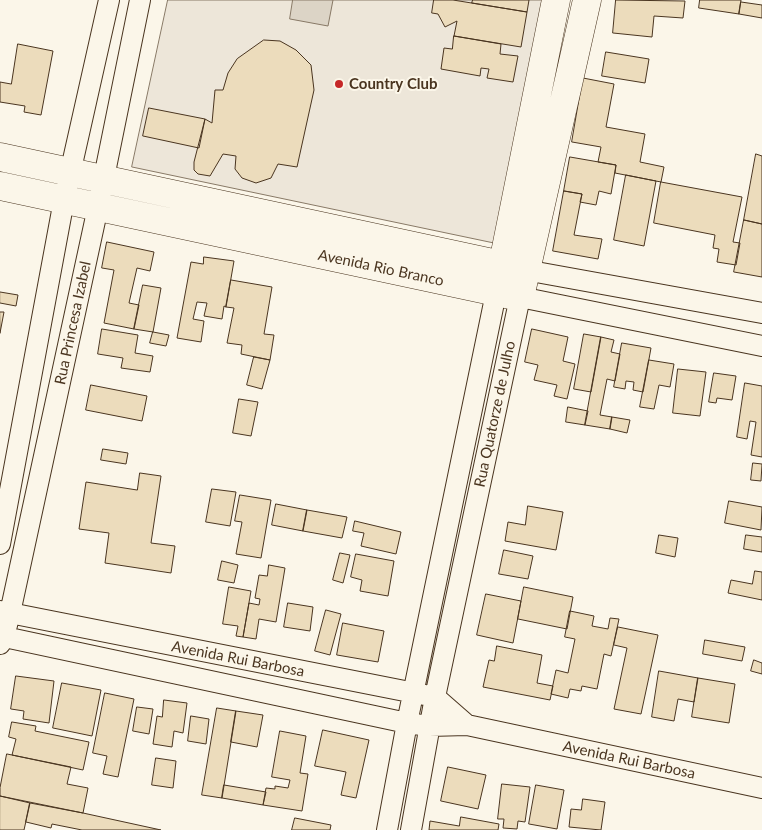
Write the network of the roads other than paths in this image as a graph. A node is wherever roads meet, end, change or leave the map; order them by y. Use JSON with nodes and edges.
{"nodes":[{"id":1,"x":109,"y":0,"type":"edge"},
{"id":2,"x":140,"y":0,"type":"edge"},
{"id":3,"x":586,"y":0,"type":"edge"},
{"id":4,"x":554,"y":10,"type":"edge"},
{"id":5,"x":580,"y":28,"type":"junction"},
{"id":6,"x":531,"y":122,"type":"junction"},
{"id":7,"x":558,"y":128,"type":"junction"},
{"id":8,"x":0,"y":157,"type":"edge"},
{"id":9,"x":71,"y":173,"type":"junction"},
{"id":10,"x":104,"y":180,"type":"junction"},
{"id":11,"x":0,"y":186,"type":"edge"},
{"id":12,"x":64,"y":200,"type":"junction"},
{"id":13,"x":203,"y":201,"type":"junction"},
{"id":14,"x":98,"y":207,"type":"junction"},
{"id":15,"x":197,"y":228,"type":"junction"},
{"id":16,"x":397,"y":242,"type":"junction"},
{"id":17,"x":514,"y":267,"type":"junction"},
{"id":18,"x":392,"y":270,"type":"junction"},
{"id":19,"x":508,"y":295,"type":"junction"},
{"id":20,"x":762,"y":313,"type":"edge"},
{"id":21,"x":762,"y":346,"type":"edge"},
{"id":22,"x":0,"y":544,"type":"edge"},
{"id":23,"x":5,"y":612,"type":"edge"},
{"id":24,"x":1,"y":639,"type":"edge"},
{"id":25,"x":413,"y":694,"type":"junction"},
{"id":26,"x":435,"y":697,"type":"junction"},
{"id":27,"x":406,"y":723,"type":"junction"},
{"id":28,"x":467,"y":725,"type":"junction"},
{"id":29,"x":429,"y":726,"type":"junction"},
{"id":30,"x":762,"y":788,"type":"edge"},
{"id":31,"x":387,"y":830,"type":"edge"},
{"id":32,"x":411,"y":830,"type":"edge"}],
"edges":[{"from":1,"to":9,"type":"street","name":"Rua Princesa Izabel"},
{"from":2,"to":10,"type":"street","name":"Rua Princesa Izabel"},
{"from":3,"to":5,"type":"street","name":"Rua Quatorze de Julho"},
{"from":4,"to":5,"type":"street"},
{"from":4,"to":6,"type":"street","name":"Rua Quatorze de Julho"},
{"from":5,"to":7,"type":"street","name":"Rua Quatorze de Julho"},
{"from":6,"to":7,"type":"street"},
{"from":6,"to":17,"type":"street","name":"Rua Quatorze de Julho"},
{"from":7,"to":17,"type":"street","name":"Rua Quatorze de Julho"},
{"from":8,"to":9,"type":"street","name":"Avenida Rio Branco"},
{"from":9,"to":10,"type":"street","name":"Avenida Rio Branco"},
{"from":9,"to":12,"type":"street","name":"Rua Princesa Izabel"},
{"from":10,"to":13,"type":"street","name":"Avenida Rio Branco"},
{"from":10,"to":14,"type":"street","name":"Rua Princesa Izabel"},
{"from":11,"to":12,"type":"street","name":"Avenida Rio Branco"},
{"from":12,"to":14,"type":"street","name":"Avenida Rio Branco"},
{"from":12,"to":22,"type":"street","name":"Rua Princesa Izabel"},
{"from":13,"to":15,"type":"street"},
{"from":13,"to":16,"type":"street","name":"Avenida Rio Branco"},
{"from":14,"to":15,"type":"street","name":"Avenida Rio Branco"},
{"from":14,"to":23,"type":"street","name":"Rua Princesa Izabel"},
{"from":15,"to":18,"type":"street","name":"Avenida Rio Branco"},
{"from":16,"to":17,"type":"street","name":"Avenida Rio Branco"},
{"from":16,"to":18,"type":"street"},
{"from":17,"to":19,"type":"street","name":"Rua Quatorze de Julho"},
{"from":17,"to":20,"type":"street","name":"Avenida Rio Branco"},
{"from":18,"to":19,"type":"street","name":"Avenida Rio Branco"},
{"from":19,"to":21,"type":"street","name":"Avenida Rio Branco"},
{"from":19,"to":25,"type":"street","name":"Rua Quatorze de Julho"},
{"from":19,"to":26,"type":"street","name":"Rua Quatorze de Julho"},
{"from":23,"to":24,"type":"street","name":"Rua Princesa Izabel"},
{"from":23,"to":25,"type":"street","name":"Avenida Rui Barbosa"},
{"from":24,"to":27,"type":"street","name":"Avenida Rui Barbosa"},
{"from":25,"to":26,"type":"street","name":"Avenida Rui Barbosa"},
{"from":25,"to":27,"type":"street","name":"Rua Quatorze de Julho"},
{"from":26,"to":28,"type":"street","name":"Avenida Rui Barbosa"},
{"from":26,"to":29,"type":"street","name":"Rua Quatorze de Julho"},
{"from":27,"to":29,"type":"street","name":"Avenida Rui Barbosa"},
{"from":27,"to":31,"type":"street","name":"Rua Quatorze de Julho"},
{"from":28,"to":29,"type":"street","name":"Avenida Rui Barbosa"},
{"from":28,"to":30,"type":"street","name":"Avenida Rui Barbosa"},
{"from":29,"to":32,"type":"street","name":"Rua Quatorze de Julho"}]}
